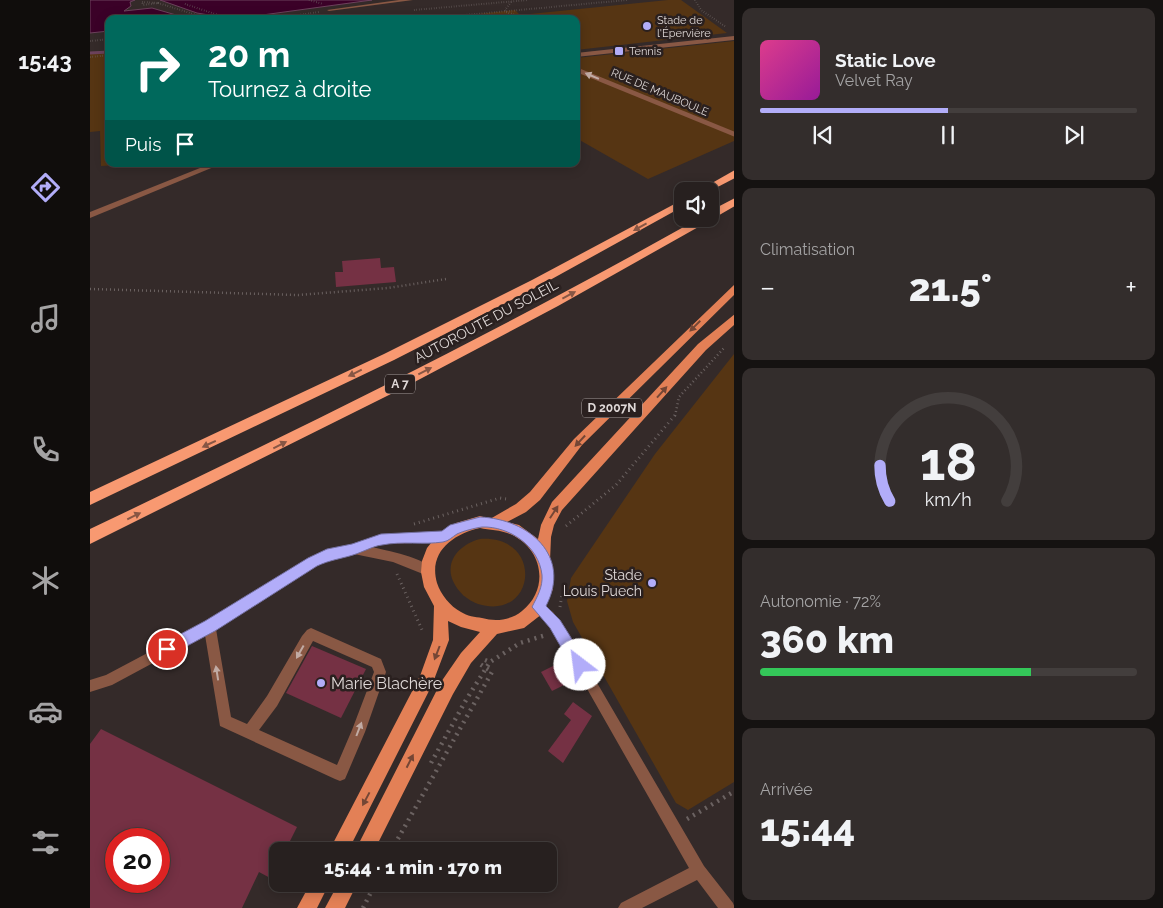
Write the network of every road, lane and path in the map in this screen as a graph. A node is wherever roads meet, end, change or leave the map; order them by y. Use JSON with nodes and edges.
{"nodes":[{"id":1,"x":411,"y":0,"type":"edge"},
{"id":2,"x":528,"y":0,"type":"edge"},
{"id":3,"x":627,"y":0,"type":"edge"},
{"id":4,"x":694,"y":0,"type":"edge"},
{"id":5,"x":512,"y":2,"type":"junction"},
{"id":6,"x":160,"y":3,"type":"junction"},
{"id":7,"x":185,"y":4,"type":"dead end"},
{"id":8,"x":204,"y":10,"type":"junction"},
{"id":9,"x":329,"y":10,"type":"joint"},
{"id":10,"x":505,"y":10,"type":"junction"},
{"id":11,"x":412,"y":11,"type":"dead end"},
{"id":12,"x":193,"y":15,"type":"joint"},
{"id":13,"x":218,"y":15,"type":"dead end"},
{"id":14,"x":297,"y":15,"type":"edge"},
{"id":15,"x":459,"y":15,"type":"edge"},
{"id":16,"x":518,"y":15,"type":"edge"},
{"id":17,"x":729,"y":29,"type":"dead end"},
{"id":18,"x":734,"y":38,"type":"edge"},
{"id":19,"x":105,"y":39,"type":"edge"},
{"id":20,"x":90,"y":41,"type":"edge"},
{"id":21,"x":105,"y":55,"type":"edge"},
{"id":22,"x":580,"y":55,"type":"edge"},
{"id":23,"x":90,"y":57,"type":"edge"},
{"id":24,"x":580,"y":71,"type":"edge"},
{"id":25,"x":734,"y":135,"type":"edge"},
{"id":26,"x":210,"y":167,"type":"edge"},
{"id":27,"x":734,"y":173,"type":"edge"},
{"id":28,"x":718,"y":182,"type":"edge"},
{"id":29,"x":734,"y":201,"type":"edge"},
{"id":30,"x":674,"y":208,"type":"edge"},
{"id":31,"x":719,"y":210,"type":"edge"},
{"id":32,"x":90,"y":215,"type":"edge"},
{"id":33,"x":691,"y":227,"type":"edge"},
{"id":34,"x":446,"y":280,"type":"dead end"},
{"id":35,"x":734,"y":287,"type":"edge"},
{"id":36,"x":90,"y":289,"type":"edge"},
{"id":37,"x":734,"y":317,"type":"edge"},
{"id":38,"x":728,"y":344,"type":"dead end"},
{"id":39,"x":90,"y":499,"type":"edge"},
{"id":40,"x":494,"y":523,"type":"junction"},
{"id":41,"x":559,"y":531,"type":"dead end"},
{"id":42,"x":444,"y":536,"type":"junction"},
{"id":43,"x":90,"y":537,"type":"edge"},
{"id":44,"x":352,"y":550,"type":"junction"},
{"id":45,"x":544,"y":559,"type":"junction"},
{"id":46,"x":428,"y":571,"type":"junction"},
{"id":47,"x":441,"y":605,"type":"junction"},
{"id":48,"x":539,"y":607,"type":"junction"},
{"id":49,"x":210,"y":626,"type":"junction"},
{"id":50,"x":493,"y":628,"type":"junction"},
{"id":51,"x":490,"y":662,"type":"dead end"},
{"id":52,"x":477,"y":663,"type":"dead end"},
{"id":53,"x":486,"y":668,"type":"junction"},
{"id":54,"x":90,"y":686,"type":"edge"},
{"id":55,"x":249,"y":732,"type":"junction"},
{"id":56,"x":429,"y":766,"type":"dead end"},
{"id":57,"x":734,"y":791,"type":"edge"},
{"id":58,"x":674,"y":827,"type":"junction"},
{"id":59,"x":343,"y":842,"type":"edge"},
{"id":60,"x":369,"y":842,"type":"edge"},
{"id":61,"x":396,"y":842,"type":"edge"},
{"id":62,"x":699,"y":870,"type":"junction"},
{"id":63,"x":316,"y":892,"type":"edge"},
{"id":64,"x":344,"y":892,"type":"edge"},
{"id":65,"x":371,"y":892,"type":"edge"},
{"id":66,"x":307,"y":908,"type":"edge"},
{"id":67,"x":335,"y":908,"type":"edge"},
{"id":68,"x":363,"y":908,"type":"edge"},
{"id":69,"x":626,"y":908,"type":"edge"},
{"id":70,"x":728,"y":908,"type":"edge"}],
"edges":[{"from":1,"to":9,"type":"lane"},
{"from":2,"to":5,"type":"path"},
{"from":3,"to":10,"type":"path"},
{"from":4,"to":17,"type":"path"},
{"from":5,"to":10,"type":"path"},
{"from":5,"to":11,"type":"path"},
{"from":6,"to":6,"type":"path"},
{"from":6,"to":12,"type":"path"},
{"from":7,"to":8,"type":"path"},
{"from":8,"to":12,"type":"path"},
{"from":8,"to":13,"type":"path"},
{"from":9,"to":14,"type":"path"},
{"from":10,"to":15,"type":"path"},
{"from":10,"to":16,"type":"path"},
{"from":18,"to":22,"type":"street"},
{"from":19,"to":20,"type":"path"},
{"from":21,"to":23,"type":"path"},
{"from":25,"to":24,"type":"street","name":"RUE DE MAUBOULE","one_way":true},
{"from":26,"to":32,"type":"street"},
{"from":27,"to":28,"type":"highway"},
{"from":29,"to":31,"type":"highway"},
{"from":30,"to":39,"type":"highway","name":"AUTOROUTE DU SOLEIL","number":"A 7","one_way":true},
{"from":43,"to":33,"type":"highway","name":"AUTOROUTE DU SOLEIL","number":"A 7","one_way":true},
{"from":34,"to":36,"type":"path"},
{"from":35,"to":40,"type":"main road","number":"D 2007N","one_way":true},
{"from":45,"to":37,"type":"main road","number":"D 2007N","one_way":true},
{"from":38,"to":41,"type":"path"},
{"from":40,"to":42,"type":"main road"},
{"from":40,"to":45,"type":"main road"},
{"from":42,"to":44,"type":"lane"},
{"from":42,"to":46,"type":"main road"},
{"from":44,"to":46,"type":"lane"},
{"from":44,"to":49,"type":"lane"},
{"from":45,"to":48,"type":"main road"},
{"from":46,"to":47,"type":"main road"},
{"from":47,"to":50,"type":"main road"},
{"from":47,"to":59,"type":"main road","one_way":true},
{"from":48,"to":50,"type":"main road"},
{"from":48,"to":58,"type":"lane"},
{"from":49,"to":54,"type":"lane"},
{"from":55,"to":49,"type":"lane","one_way":true},
{"from":60,"to":50,"type":"main road","one_way":true},
{"from":51,"to":53,"type":"path"},
{"from":52,"to":53,"type":"path"},
{"from":53,"to":56,"type":"path"},
{"from":53,"to":61,"type":"path"},
{"from":55,"to":55,"type":"lane","one_way":true},
{"from":57,"to":58,"type":"path"},
{"from":58,"to":62,"type":"lane"},
{"from":62,"to":69,"type":"lane"},
{"from":62,"to":70,"type":"lane"},
{"from":63,"to":66,"type":"main road"},
{"from":64,"to":67,"type":"main road"},
{"from":65,"to":68,"type":"path"}]}
